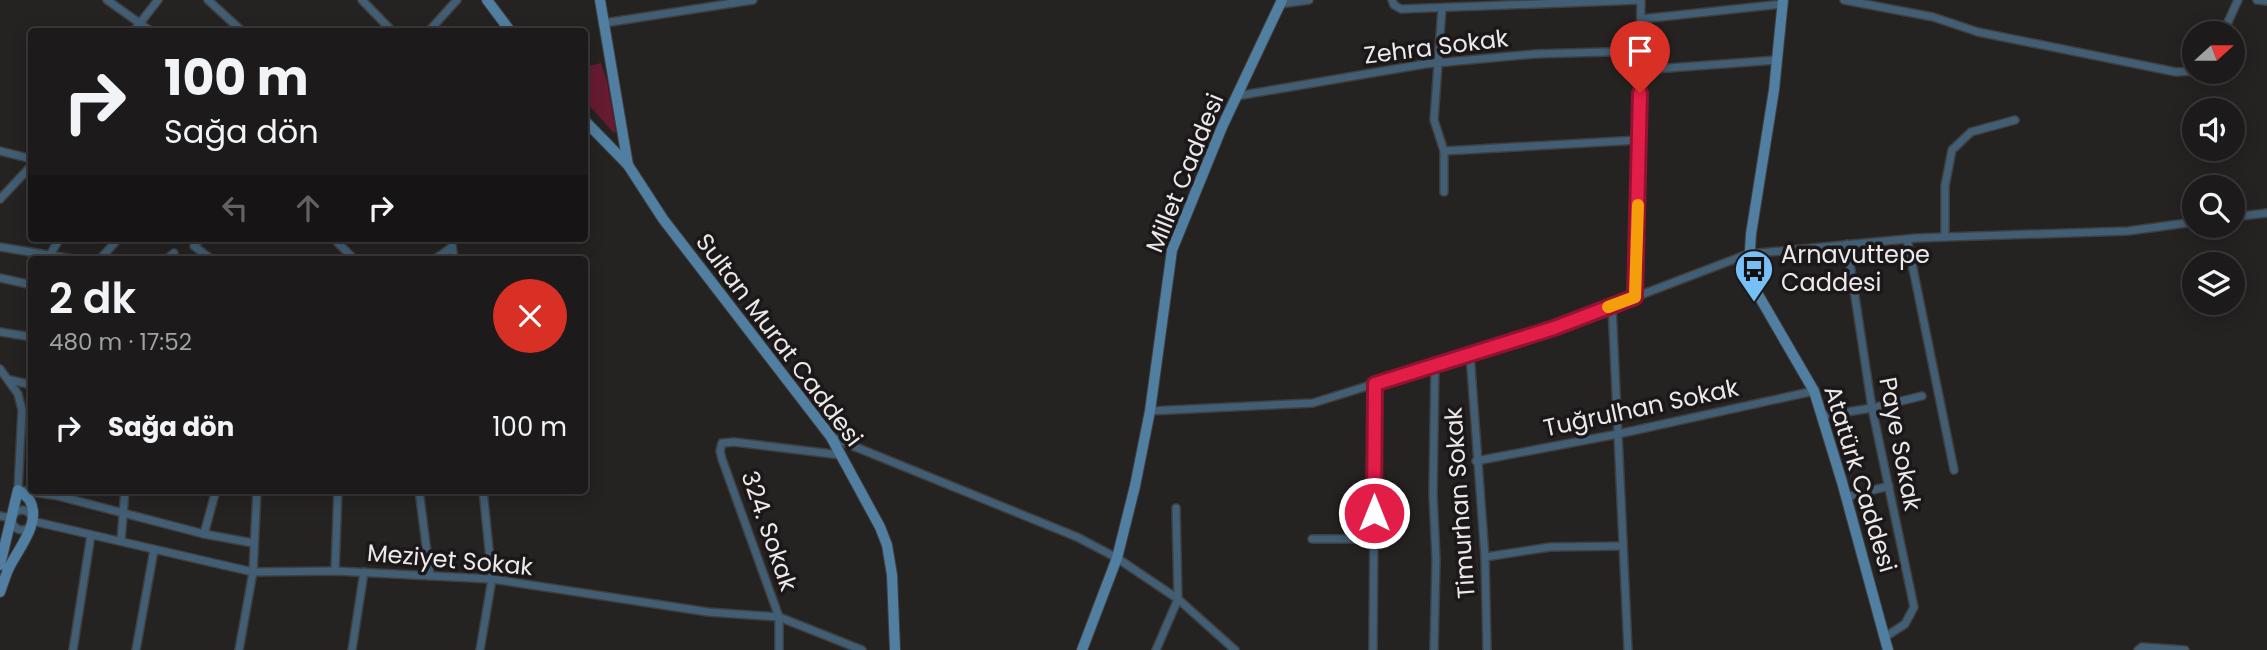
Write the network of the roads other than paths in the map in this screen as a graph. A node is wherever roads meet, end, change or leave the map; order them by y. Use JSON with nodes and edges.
{"nodes":[{"id":1,"x":107,"y":0,"type":"edge"},
{"id":2,"x":158,"y":0,"type":"edge"},
{"id":3,"x":208,"y":0,"type":"edge"},
{"id":4,"x":362,"y":0,"type":"edge"},
{"id":5,"x":457,"y":0,"type":"edge"},
{"id":6,"x":487,"y":0,"type":"edge"},
{"id":7,"x":600,"y":0,"type":"edge"},
{"id":8,"x":753,"y":0,"type":"edge"},
{"id":9,"x":1309,"y":0,"type":"edge"},
{"id":10,"x":1392,"y":0,"type":"edge"},
{"id":11,"x":1641,"y":0,"type":"edge"},
{"id":12,"x":1844,"y":0,"type":"edge"},
{"id":13,"x":2238,"y":0,"type":"edge"},
{"id":14,"x":2257,"y":0,"type":"edge"},
{"id":15,"x":2267,"y":1,"type":"edge"},
{"id":16,"x":1281,"y":2,"type":"edge"},
{"id":17,"x":1783,"y":2,"type":"edge"},
{"id":18,"x":1442,"y":8,"type":"junction"},
{"id":19,"x":1641,"y":19,"type":"junction"},
{"id":20,"x":140,"y":21,"type":"junction"},
{"id":21,"x":2228,"y":21,"type":"edge"},
{"id":22,"x":604,"y":23,"type":"junction"},
{"id":23,"x":136,"y":28,"type":"edge"},
{"id":24,"x":148,"y":28,"type":"edge"},
{"id":25,"x":239,"y":28,"type":"edge"},
{"id":26,"x":389,"y":28,"type":"edge"},
{"id":27,"x":432,"y":28,"type":"edge"},
{"id":28,"x":509,"y":28,"type":"edge"},
{"id":29,"x":1641,"y":51,"type":"junction"},
{"id":30,"x":1777,"y":60,"type":"junction"},
{"id":31,"x":1437,"y":63,"type":"junction"},
{"id":32,"x":1641,"y":70,"type":"junction"},
{"id":33,"x":2182,"y":72,"type":"edge"},
{"id":34,"x":1237,"y":96,"type":"junction"},
{"id":35,"x":2015,"y":120,"type":"dead end"},
{"id":36,"x":588,"y":124,"type":"edge"},
{"id":37,"x":1639,"y":140,"type":"junction"},
{"id":38,"x":0,"y":150,"type":"edge"},
{"id":39,"x":1444,"y":151,"type":"junction"},
{"id":40,"x":28,"y":158,"type":"edge"},
{"id":41,"x":628,"y":165,"type":"junction"},
{"id":42,"x":28,"y":170,"type":"edge"},
{"id":43,"x":1444,"y":192,"type":"dead end"},
{"id":44,"x":0,"y":199,"type":"edge"},
{"id":45,"x":2267,"y":213,"type":"edge"},
{"id":46,"x":2245,"y":216,"type":"edge"},
{"id":47,"x":2182,"y":223,"type":"edge"},
{"id":48,"x":1945,"y":237,"type":"junction"},
{"id":49,"x":1907,"y":239,"type":"junction"},
{"id":50,"x":115,"y":242,"type":"edge"},
{"id":51,"x":198,"y":242,"type":"edge"},
{"id":52,"x":337,"y":242,"type":"edge"},
{"id":53,"x":451,"y":242,"type":"edge"},
{"id":54,"x":1847,"y":244,"type":"junction"},
{"id":55,"x":0,"y":247,"type":"edge"},
{"id":56,"x":452,"y":247,"type":"junction"},
{"id":57,"x":1748,"y":254,"type":"junction"},
{"id":58,"x":43,"y":256,"type":"edge"},
{"id":59,"x":103,"y":256,"type":"edge"},
{"id":60,"x":207,"y":256,"type":"edge"},
{"id":61,"x":351,"y":256,"type":"edge"},
{"id":62,"x":439,"y":256,"type":"edge"},
{"id":63,"x":454,"y":256,"type":"edge"},
{"id":64,"x":0,"y":278,"type":"edge"},
{"id":65,"x":28,"y":284,"type":"edge"},
{"id":66,"x":1635,"y":297,"type":"junction"},
{"id":67,"x":1612,"y":306,"type":"junction"},
{"id":68,"x":0,"y":332,"type":"edge"},
{"id":69,"x":28,"y":336,"type":"edge"},
{"id":70,"x":1470,"y":354,"type":"junction"},
{"id":71,"x":1435,"y":365,"type":"junction"},
{"id":72,"x":0,"y":369,"type":"edge"},
{"id":73,"x":10,"y":380,"type":"junction"},
{"id":74,"x":28,"y":384,"type":"edge"},
{"id":75,"x":1375,"y":384,"type":"junction"},
{"id":76,"x":1814,"y":391,"type":"junction"},
{"id":77,"x":1922,"y":396,"type":"dead end"},
{"id":78,"x":1872,"y":408,"type":"junction"},
{"id":79,"x":1150,"y":411,"type":"junction"},
{"id":80,"x":1822,"y":416,"type":"junction"},
{"id":81,"x":1618,"y":434,"type":"junction"},
{"id":82,"x":831,"y":437,"type":"junction"},
{"id":83,"x":21,"y":438,"type":"junction"},
{"id":84,"x":28,"y":439,"type":"edge"},
{"id":85,"x":841,"y":455,"type":"junction"},
{"id":86,"x":1476,"y":461,"type":"junction"},
{"id":87,"x":1954,"y":470,"type":"dead end"},
{"id":88,"x":1889,"y":486,"type":"junction"},
{"id":89,"x":18,"y":490,"type":"junction"},
{"id":90,"x":28,"y":492,"type":"edge"},
{"id":91,"x":45,"y":494,"type":"edge"},
{"id":92,"x":125,"y":494,"type":"edge"},
{"id":93,"x":215,"y":494,"type":"edge"},
{"id":94,"x":256,"y":494,"type":"edge"},
{"id":95,"x":338,"y":494,"type":"edge"},
{"id":96,"x":420,"y":494,"type":"edge"},
{"id":97,"x":483,"y":494,"type":"edge"},
{"id":98,"x":1846,"y":497,"type":"junction"},
{"id":99,"x":1176,"y":509,"type":"dead end"},
{"id":100,"x":124,"y":514,"type":"junction"},
{"id":101,"x":0,"y":516,"type":"edge"},
{"id":102,"x":12,"y":518,"type":"junction"},
{"id":103,"x":32,"y":521,"type":"junction"},
{"id":104,"x":204,"y":534,"type":"junction"},
{"id":105,"x":92,"y":535,"type":"junction"},
{"id":106,"x":1312,"y":539,"type":"dead end"},
{"id":107,"x":1374,"y":539,"type":"junction"},
{"id":108,"x":121,"y":541,"type":"junction"},
{"id":109,"x":254,"y":543,"type":"junction"},
{"id":110,"x":1623,"y":546,"type":"junction"},
{"id":111,"x":154,"y":550,"type":"junction"},
{"id":112,"x":1485,"y":556,"type":"junction"},
{"id":113,"x":1116,"y":558,"type":"junction"},
{"id":114,"x":0,"y":565,"type":"edge"},
{"id":115,"x":335,"y":571,"type":"junction"},
{"id":116,"x":253,"y":572,"type":"junction"},
{"id":117,"x":364,"y":572,"type":"junction"},
{"id":118,"x":430,"y":576,"type":"junction"},
{"id":119,"x":492,"y":579,"type":"junction"},
{"id":120,"x":0,"y":592,"type":"edge"},
{"id":121,"x":1178,"y":599,"type":"junction"},
{"id":122,"x":779,"y":617,"type":"junction"},
{"id":123,"x":1885,"y":637,"type":"junction"},
{"id":124,"x":73,"y":650,"type":"edge"},
{"id":125,"x":136,"y":650,"type":"edge"},
{"id":126,"x":240,"y":650,"type":"edge"},
{"id":127,"x":352,"y":650,"type":"edge"},
{"id":128,"x":480,"y":650,"type":"edge"},
{"id":129,"x":779,"y":650,"type":"edge"},
{"id":130,"x":862,"y":650,"type":"edge"},
{"id":131,"x":895,"y":650,"type":"edge"},
{"id":132,"x":1082,"y":650,"type":"edge"},
{"id":133,"x":1156,"y":650,"type":"edge"},
{"id":134,"x":1235,"y":650,"type":"edge"},
{"id":135,"x":1373,"y":650,"type":"edge"},
{"id":136,"x":1434,"y":650,"type":"edge"},
{"id":137,"x":1487,"y":650,"type":"edge"},
{"id":138,"x":1628,"y":650,"type":"edge"},
{"id":139,"x":1888,"y":650,"type":"edge"},
{"id":140,"x":2138,"y":650,"type":"edge"},
{"id":141,"x":2185,"y":650,"type":"edge"}],
"edges":[{"from":1,"to":20,"type":"street"},
{"from":2,"to":20,"type":"street"},
{"from":3,"to":25,"type":"street"},
{"from":4,"to":26,"type":"street"},
{"from":5,"to":27,"type":"street"},
{"from":6,"to":28,"type":"street"},
{"from":7,"to":22,"type":"street"},
{"from":8,"to":22,"type":"street"},
{"from":9,"to":16,"type":"street"},
{"from":10,"to":18,"type":"street"},
{"from":11,"to":18,"type":"street"},
{"from":11,"to":19,"type":"street"},
{"from":12,"to":33,"type":"street"},
{"from":13,"to":21,"type":"street"},
{"from":14,"to":15,"type":"street"},
{"from":16,"to":34,"type":"street","name":"Millet Caddesi"},
{"from":17,"to":19,"type":"street"},
{"from":17,"to":30,"type":"street","name":"Atatürk Caddesi"},
{"from":18,"to":31,"type":"street"},
{"from":19,"to":29,"type":"street"},
{"from":20,"to":23,"type":"street"},
{"from":20,"to":24,"type":"street"},
{"from":22,"to":41,"type":"street"},
{"from":29,"to":31,"type":"street","name":"Zehra Sokak"},
{"from":29,"to":32,"type":"street"},
{"from":30,"to":32,"type":"street"},
{"from":30,"to":57,"type":"street","name":"Atatürk Caddesi"},
{"from":31,"to":34,"type":"street","name":"Zehra Sokak"},
{"from":31,"to":39,"type":"street"},
{"from":32,"to":37,"type":"street"},
{"from":34,"to":79,"type":"street","name":"Millet Caddesi"},
{"from":35,"to":48,"type":"street"},
{"from":36,"to":41,"type":"street","name":"Sultan Murat Caddesi"},
{"from":37,"to":39,"type":"street"},
{"from":37,"to":66,"type":"street"},
{"from":38,"to":40,"type":"street"},
{"from":39,"to":43,"type":"street"},
{"from":41,"to":82,"type":"street","name":"Sultan Murat Caddesi"},
{"from":42,"to":44,"type":"street"},
{"from":45,"to":46,"type":"street"},
{"from":47,"to":48,"type":"street"},
{"from":48,"to":49,"type":"street"},
{"from":49,"to":54,"type":"street"},
{"from":49,"to":87,"type":"street"},
{"from":50,"to":59,"type":"street"},
{"from":51,"to":60,"type":"street"},
{"from":52,"to":61,"type":"street"},
{"from":53,"to":56,"type":"street"},
{"from":54,"to":57,"type":"street"},
{"from":54,"to":78,"type":"street","name":"Paye Sokak"},
{"from":55,"to":58,"type":"street"},
{"from":56,"to":62,"type":"street"},
{"from":56,"to":63,"type":"street"},
{"from":57,"to":66,"type":"street"},
{"from":57,"to":76,"type":"street","name":"Atatürk Caddesi"},
{"from":64,"to":65,"type":"street"},
{"from":66,"to":67,"type":"street"},
{"from":67,"to":70,"type":"street"},
{"from":67,"to":81,"type":"street"},
{"from":68,"to":69,"type":"street"},
{"from":70,"to":71,"type":"street"},
{"from":70,"to":86,"type":"street","name":"Timurhan Sokak"},
{"from":71,"to":75,"type":"street"},
{"from":71,"to":136,"type":"street"},
{"from":72,"to":73,"type":"street"},
{"from":73,"to":74,"type":"street"},
{"from":73,"to":83,"type":"street"},
{"from":75,"to":79,"type":"street"},
{"from":75,"to":107,"type":"street"},
{"from":76,"to":80,"type":"street","name":"Atatürk Caddesi"},
{"from":76,"to":81,"type":"street","name":"Tuğrulhan Sokak"},
{"from":77,"to":78,"type":"street"},
{"from":78,"to":80,"type":"street"},
{"from":78,"to":88,"type":"street","name":"Paye Sokak"},
{"from":79,"to":113,"type":"street","name":"Millet Caddesi"},
{"from":80,"to":98,"type":"street","name":"Atatürk Caddesi"},
{"from":81,"to":86,"type":"street","name":"Tuğrulhan Sokak"},
{"from":81,"to":110,"type":"street"},
{"from":82,"to":85,"type":"street","name":"Sultan Murat Caddesi"},
{"from":82,"to":113,"type":"street"},
{"from":83,"to":84,"type":"street"},
{"from":83,"to":89,"type":"street"},
{"from":85,"to":122,"type":"street","name":"324. Sokak"},
{"from":85,"to":131,"type":"street","name":"Sultan Murat Caddesi"},
{"from":86,"to":112,"type":"street","name":"Timurhan Sokak"},
{"from":88,"to":98,"type":"street"},
{"from":88,"to":123,"type":"street","name":"Paye Sokak"},
{"from":89,"to":90,"type":"street"},
{"from":89,"to":102,"type":"street"},
{"from":89,"to":103,"type":"street"},
{"from":91,"to":100,"type":"street"},
{"from":92,"to":100,"type":"street"},
{"from":93,"to":104,"type":"street"},
{"from":94,"to":109,"type":"street"},
{"from":95,"to":115,"type":"street"},
{"from":96,"to":118,"type":"street"},
{"from":97,"to":119,"type":"street"},
{"from":98,"to":123,"type":"street","name":"Atatürk Caddesi"},
{"from":99,"to":121,"type":"street"},
{"from":100,"to":104,"type":"street"},
{"from":100,"to":108,"type":"street"},
{"from":101,"to":102,"type":"street"},
{"from":102,"to":103,"type":"street"},
{"from":102,"to":103,"type":"street"},
{"from":102,"to":114,"type":"street"},
{"from":103,"to":105,"type":"street","name":"Meziyet Sokak"},
{"from":103,"to":120,"type":"street"},
{"from":104,"to":109,"type":"street"},
{"from":105,"to":108,"type":"street","name":"Meziyet Sokak"},
{"from":105,"to":124,"type":"street"},
{"from":106,"to":107,"type":"street"},
{"from":107,"to":135,"type":"street"},
{"from":108,"to":111,"type":"street","name":"Meziyet Sokak"},
{"from":109,"to":116,"type":"street"},
{"from":110,"to":112,"type":"street"},
{"from":110,"to":138,"type":"street"},
{"from":111,"to":116,"type":"street","name":"Meziyet Sokak"},
{"from":111,"to":125,"type":"street"},
{"from":112,"to":137,"type":"street","name":"Timurhan Sokak"},
{"from":113,"to":121,"type":"street"},
{"from":113,"to":132,"type":"street","name":"Millet Caddesi"},
{"from":115,"to":116,"type":"street","name":"Meziyet Sokak"},
{"from":115,"to":117,"type":"street","name":"Meziyet Sokak"},
{"from":116,"to":126,"type":"street"},
{"from":117,"to":118,"type":"street","name":"Meziyet Sokak"},
{"from":117,"to":127,"type":"street"},
{"from":118,"to":119,"type":"street","name":"Meziyet Sokak"},
{"from":119,"to":122,"type":"street","name":"Meziyet Sokak"},
{"from":119,"to":128,"type":"street"},
{"from":121,"to":133,"type":"street"},
{"from":121,"to":134,"type":"street"},
{"from":122,"to":129,"type":"street","name":"324. Sokak"},
{"from":122,"to":130,"type":"street","name":"Meziyet Sokak"},
{"from":123,"to":139,"type":"street","name":"Atatürk Caddesi"},
{"from":140,"to":141,"type":"street"}]}
